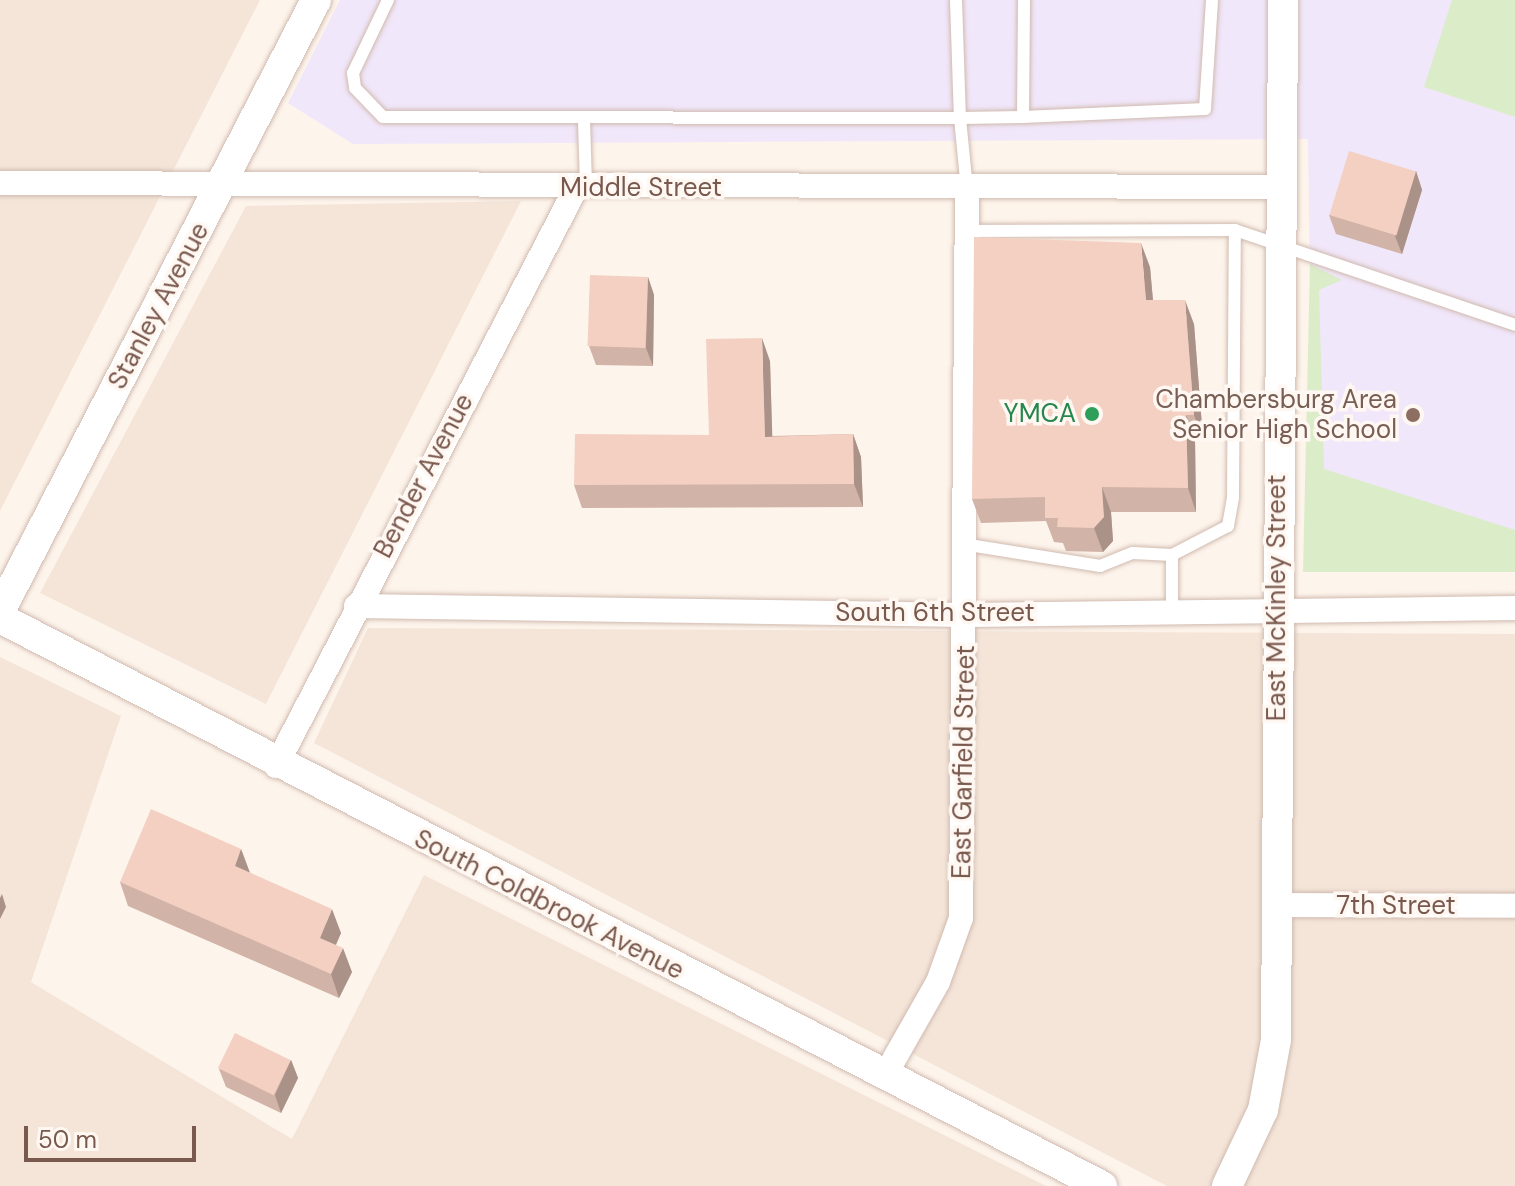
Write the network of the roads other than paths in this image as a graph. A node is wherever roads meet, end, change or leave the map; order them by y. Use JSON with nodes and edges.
{"nodes":[{"id":1,"x":316,"y":0,"type":"edge"},
{"id":2,"x":388,"y":0,"type":"edge"},
{"id":3,"x":956,"y":0,"type":"edge"},
{"id":4,"x":1024,"y":0,"type":"edge"},
{"id":5,"x":1212,"y":0,"type":"edge"},
{"id":6,"x":1283,"y":0,"type":"edge"},
{"id":7,"x":1023,"y":117,"type":"junction"},
{"id":8,"x":960,"y":118,"type":"junction"},
{"id":9,"x":584,"y":121,"type":"junction"},
{"id":10,"x":0,"y":183,"type":"edge"},
{"id":11,"x":223,"y":184,"type":"junction"},
{"id":12,"x":1282,"y":187,"type":"junction"},
{"id":13,"x":581,"y":188,"type":"junction"},
{"id":14,"x":967,"y":190,"type":"junction"},
{"id":15,"x":1235,"y":230,"type":"junction"},
{"id":16,"x":965,"y":231,"type":"junction"},
{"id":17,"x":1282,"y":240,"type":"junction"},
{"id":18,"x":1515,"y":325,"type":"edge"},
{"id":19,"x":969,"y":545,"type":"junction"},
{"id":20,"x":1172,"y":555,"type":"junction"},
{"id":21,"x":356,"y":606,"type":"junction"},
{"id":22,"x":1276,"y":607,"type":"junction"},
{"id":23,"x":1515,"y":608,"type":"edge"},
{"id":24,"x":1172,"y":609,"type":"junction"},
{"id":25,"x":0,"y":611,"type":"edge"},
{"id":26,"x":967,"y":615,"type":"junction"},
{"id":27,"x":0,"y":618,"type":"edge"},
{"id":28,"x":276,"y":766,"type":"junction"},
{"id":29,"x":1277,"y":905,"type":"junction"},
{"id":30,"x":1515,"y":906,"type":"edge"},
{"id":31,"x":884,"y":1077,"type":"junction"},
{"id":32,"x":1102,"y":1186,"type":"edge"},
{"id":33,"x":1227,"y":1186,"type":"edge"}],
"edges":[{"from":1,"to":11,"type":"street","name":"Stanley Avenue"},
{"from":2,"to":9,"type":"lane"},
{"from":3,"to":8,"type":"lane"},
{"from":4,"to":7,"type":"lane"},
{"from":5,"to":7,"type":"lane"},
{"from":6,"to":12,"type":"street","name":"East McKinley Street"},
{"from":7,"to":8,"type":"lane"},
{"from":8,"to":9,"type":"lane"},
{"from":8,"to":14,"type":"lane"},
{"from":9,"to":13,"type":"lane"},
{"from":10,"to":11,"type":"street","name":"Middle Street"},
{"from":11,"to":13,"type":"street","name":"Middle Street"},
{"from":11,"to":25,"type":"street","name":"Stanley Avenue"},
{"from":12,"to":14,"type":"street","name":"Middle Street"},
{"from":12,"to":17,"type":"street","name":"East McKinley Street"},
{"from":13,"to":14,"type":"street","name":"Middle Street"},
{"from":13,"to":21,"type":"street","name":"Bender Avenue"},
{"from":14,"to":16,"type":"street","name":"East Garfield Street"},
{"from":15,"to":16,"type":"lane"},
{"from":15,"to":17,"type":"lane"},
{"from":15,"to":20,"type":"lane"},
{"from":16,"to":19,"type":"street","name":"East Garfield Street"},
{"from":17,"to":18,"type":"lane"},
{"from":17,"to":22,"type":"street","name":"East McKinley Street"},
{"from":19,"to":20,"type":"lane"},
{"from":19,"to":26,"type":"street","name":"East Garfield Street"},
{"from":20,"to":24,"type":"lane"},
{"from":21,"to":26,"type":"street","name":"South 6th Street"},
{"from":21,"to":28,"type":"street","name":"Bender Avenue"},
{"from":22,"to":23,"type":"street","name":"South 6th Street"},
{"from":22,"to":24,"type":"street","name":"South 6th Street"},
{"from":22,"to":29,"type":"street","name":"East McKinley Street"},
{"from":24,"to":26,"type":"street","name":"South 6th Street"},
{"from":26,"to":31,"type":"street","name":"East Garfield Street"},
{"from":27,"to":28,"type":"street","name":"South Coldbrook Avenue"},
{"from":28,"to":31,"type":"street","name":"South Coldbrook Avenue"},
{"from":29,"to":30,"type":"street","name":"7th Street"},
{"from":29,"to":33,"type":"street","name":"East McKinley Street"},
{"from":31,"to":32,"type":"street","name":"South Coldbrook Avenue"}]}
